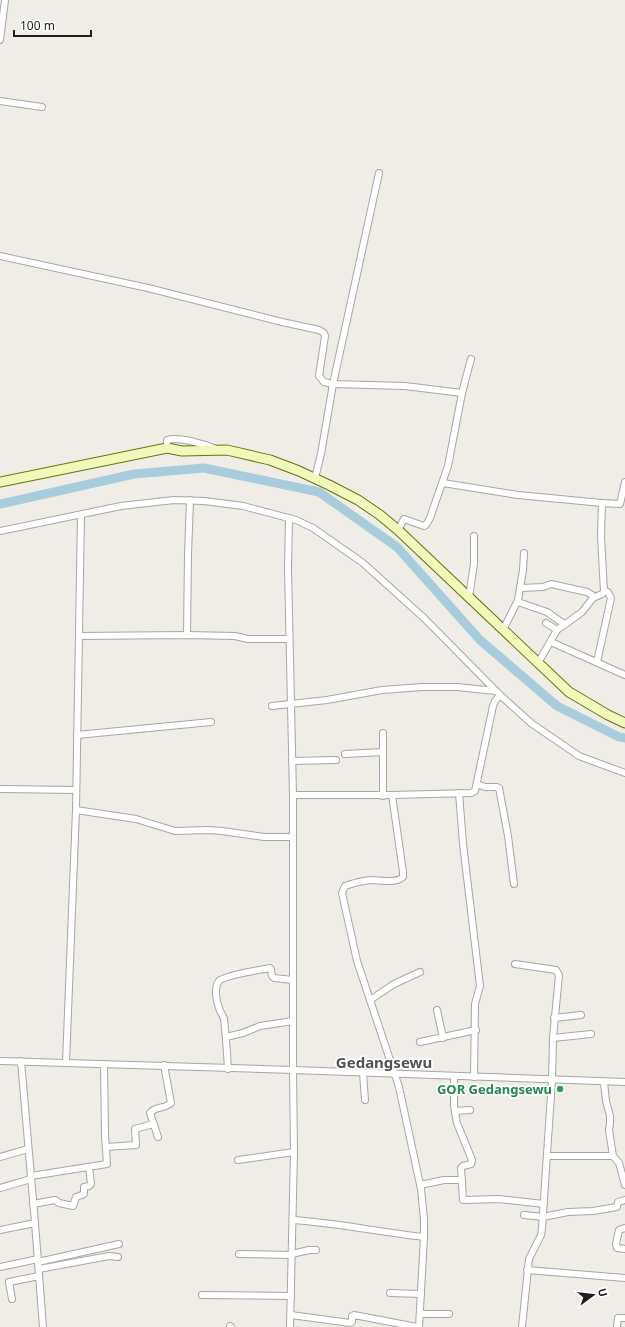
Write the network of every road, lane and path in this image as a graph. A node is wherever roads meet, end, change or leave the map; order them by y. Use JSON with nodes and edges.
{"nodes":[{"id":1,"x":5,"y":0,"type":"edge"},
{"id":2,"x":0,"y":40,"type":"edge"},
{"id":3,"x":0,"y":101,"type":"edge"},
{"id":4,"x":42,"y":107,"type":"dead end"},
{"id":5,"x":380,"y":173,"type":"dead end"},
{"id":6,"x":0,"y":256,"type":"edge"},
{"id":7,"x":471,"y":359,"type":"dead end"},
{"id":8,"x":333,"y":384,"type":"junction"},
{"id":9,"x":462,"y":393,"type":"junction"},
{"id":10,"x":315,"y":478,"type":"junction"},
{"id":11,"x":0,"y":482,"type":"edge"},
{"id":12,"x":625,"y":482,"type":"edge"},
{"id":13,"x":443,"y":483,"type":"junction"},
{"id":14,"x":190,"y":500,"type":"junction"},
{"id":15,"x":602,"y":503,"type":"junction"},
{"id":16,"x":622,"y":504,"type":"edge"},
{"id":17,"x":81,"y":515,"type":"junction"},
{"id":18,"x":290,"y":518,"type":"junction"},
{"id":19,"x":398,"y":530,"type":"junction"},
{"id":20,"x":0,"y":531,"type":"edge"},
{"id":21,"x":474,"y":536,"type":"dead end"},
{"id":22,"x":524,"y":553,"type":"dead end"},
{"id":23,"x":521,"y":588,"type":"junction"},
{"id":24,"x":605,"y":590,"type":"junction"},
{"id":25,"x":591,"y":595,"type":"junction"},
{"id":26,"x":469,"y":597,"type":"junction"},
{"id":27,"x":518,"y":602,"type":"junction"},
{"id":28,"x":546,"y":623,"type":"dead end"},
{"id":29,"x":563,"y":623,"type":"junction"},
{"id":30,"x":556,"y":629,"type":"junction"},
{"id":31,"x":503,"y":630,"type":"junction"},
{"id":32,"x":188,"y":635,"type":"junction"},
{"id":33,"x":79,"y":636,"type":"junction"},
{"id":34,"x":289,"y":639,"type":"junction"},
{"id":35,"x":551,"y":642,"type":"junction"},
{"id":36,"x":597,"y":662,"type":"junction"},
{"id":37,"x":538,"y":663,"type":"junction"},
{"id":38,"x":625,"y":675,"type":"edge"},
{"id":39,"x":498,"y":693,"type":"junction"},
{"id":40,"x":291,"y":704,"type":"junction"},
{"id":41,"x":272,"y":706,"type":"dead end"},
{"id":42,"x":211,"y":722,"type":"dead end"},
{"id":43,"x":625,"y":723,"type":"edge"},
{"id":44,"x":383,"y":733,"type":"dead end"},
{"id":45,"x":77,"y":735,"type":"junction"},
{"id":46,"x":383,"y":752,"type":"junction"},
{"id":47,"x":345,"y":754,"type":"dead end"},
{"id":48,"x":336,"y":760,"type":"dead end"},
{"id":49,"x":292,"y":761,"type":"junction"},
{"id":50,"x":625,"y":773,"type":"edge"},
{"id":51,"x":477,"y":784,"type":"junction"},
{"id":52,"x":0,"y":789,"type":"edge"},
{"id":53,"x":76,"y":790,"type":"junction"},
{"id":54,"x":459,"y":793,"type":"junction"},
{"id":55,"x":392,"y":795,"type":"junction"},
{"id":56,"x":293,"y":796,"type":"junction"},
{"id":57,"x":383,"y":796,"type":"junction"},
{"id":58,"x":76,"y":810,"type":"junction"},
{"id":59,"x":293,"y":837,"type":"junction"},
{"id":60,"x":514,"y":884,"type":"dead end"},
{"id":61,"x":515,"y":964,"type":"dead end"},
{"id":62,"x":420,"y":972,"type":"dead end"},
{"id":63,"x":293,"y":980,"type":"junction"},
{"id":64,"x":370,"y":1000,"type":"junction"},
{"id":65,"x":437,"y":1010,"type":"dead end"},
{"id":66,"x":582,"y":1015,"type":"dead end"},
{"id":67,"x":554,"y":1018,"type":"junction"},
{"id":68,"x":293,"y":1021,"type":"junction"},
{"id":69,"x":476,"y":1030,"type":"junction"},
{"id":70,"x":591,"y":1034,"type":"dead end"},
{"id":71,"x":226,"y":1037,"type":"junction"},
{"id":72,"x":443,"y":1038,"type":"junction"},
{"id":73,"x":552,"y":1038,"type":"junction"},
{"id":74,"x":420,"y":1042,"type":"dead end"},
{"id":75,"x":0,"y":1061,"type":"edge"},
{"id":76,"x":21,"y":1062,"type":"junction"},
{"id":77,"x":66,"y":1063,"type":"junction"},
{"id":78,"x":104,"y":1064,"type":"junction"},
{"id":79,"x":164,"y":1065,"type":"junction"},
{"id":80,"x":228,"y":1069,"type":"junction"},
{"id":81,"x":293,"y":1070,"type":"junction"},
{"id":82,"x":364,"y":1073,"type":"junction"},
{"id":83,"x":395,"y":1075,"type":"junction"},
{"id":84,"x":454,"y":1077,"type":"junction"},
{"id":85,"x":474,"y":1077,"type":"junction"},
{"id":86,"x":552,"y":1080,"type":"junction"},
{"id":87,"x":604,"y":1082,"type":"junction"},
{"id":88,"x":625,"y":1082,"type":"edge"},
{"id":89,"x":365,"y":1100,"type":"dead end"},
{"id":90,"x":470,"y":1110,"type":"dead end"},
{"id":91,"x":455,"y":1111,"type":"junction"},
{"id":92,"x":153,"y":1124,"type":"junction"},
{"id":93,"x":158,"y":1137,"type":"dead end"},
{"id":94,"x":106,"y":1147,"type":"junction"},
{"id":95,"x":28,"y":1149,"type":"junction"},
{"id":96,"x":294,"y":1152,"type":"junction"},
{"id":97,"x":548,"y":1156,"type":"junction"},
{"id":98,"x":613,"y":1156,"type":"junction"},
{"id":99,"x":0,"y":1157,"type":"edge"},
{"id":100,"x":238,"y":1160,"type":"dead end"},
{"id":101,"x":622,"y":1162,"type":"edge"},
{"id":102,"x":89,"y":1167,"type":"junction"},
{"id":103,"x":31,"y":1178,"type":"junction"},
{"id":104,"x":462,"y":1180,"type":"junction"},
{"id":105,"x":420,"y":1185,"type":"junction"},
{"id":106,"x":625,"y":1185,"type":"edge"},
{"id":107,"x":0,"y":1188,"type":"edge"},
{"id":108,"x":625,"y":1200,"type":"edge"},
{"id":109,"x":33,"y":1204,"type":"junction"},
{"id":110,"x":544,"y":1204,"type":"junction"},
{"id":111,"x":524,"y":1214,"type":"dead end"},
{"id":112,"x":543,"y":1216,"type":"junction"},
{"id":113,"x":293,"y":1220,"type":"junction"},
{"id":114,"x":35,"y":1223,"type":"junction"},
{"id":115,"x":625,"y":1228,"type":"edge"},
{"id":116,"x":0,"y":1230,"type":"edge"},
{"id":117,"x":424,"y":1237,"type":"junction"},
{"id":118,"x":119,"y":1244,"type":"dead end"},
{"id":119,"x":625,"y":1249,"type":"edge"},
{"id":120,"x":316,"y":1250,"type":"dead end"},
{"id":121,"x":239,"y":1254,"type":"dead end"},
{"id":122,"x":292,"y":1254,"type":"junction"},
{"id":123,"x":118,"y":1257,"type":"dead end"},
{"id":124,"x":38,"y":1260,"type":"junction"},
{"id":125,"x":0,"y":1267,"type":"edge"},
{"id":126,"x":39,"y":1269,"type":"junction"},
{"id":127,"x":527,"y":1270,"type":"junction"},
{"id":128,"x":39,"y":1276,"type":"junction"},
{"id":129,"x":625,"y":1278,"type":"edge"},
{"id":130,"x":390,"y":1293,"type":"dead end"},
{"id":131,"x":421,"y":1294,"type":"junction"},
{"id":132,"x":202,"y":1295,"type":"dead end"},
{"id":133,"x":291,"y":1296,"type":"junction"},
{"id":134,"x":12,"y":1299,"type":"dead end"},
{"id":135,"x":420,"y":1314,"type":"junction"},
{"id":136,"x":449,"y":1314,"type":"dead end"},
{"id":137,"x":291,"y":1315,"type":"junction"},
{"id":138,"x":625,"y":1318,"type":"edge"},
{"id":139,"x":43,"y":1327,"type":"edge"},
{"id":140,"x":290,"y":1327,"type":"edge"},
{"id":141,"x":418,"y":1327,"type":"edge"},
{"id":142,"x":522,"y":1327,"type":"edge"},
{"id":143,"x":618,"y":1327,"type":"edge"}],
"edges":[{"from":1,"to":2,"type":"street"},
{"from":3,"to":4,"type":"street"},
{"from":5,"to":8,"type":"street"},
{"from":6,"to":8,"type":"street"},
{"from":7,"to":9,"type":"street"},
{"from":8,"to":9,"type":"street"},
{"from":8,"to":10,"type":"street"},
{"from":9,"to":13,"type":"street"},
{"from":10,"to":11,"type":"street"},
{"from":10,"to":19,"type":"street"},
{"from":12,"to":16,"type":"street"},
{"from":13,"to":15,"type":"street"},
{"from":13,"to":19,"type":"street"},
{"from":14,"to":17,"type":"street"},
{"from":14,"to":18,"type":"street"},
{"from":14,"to":32,"type":"street"},
{"from":15,"to":16,"type":"street"},
{"from":15,"to":24,"type":"street"},
{"from":17,"to":20,"type":"street"},
{"from":17,"to":33,"type":"street"},
{"from":18,"to":34,"type":"street"},
{"from":18,"to":39,"type":"street"},
{"from":19,"to":26,"type":"street"},
{"from":21,"to":26,"type":"street"},
{"from":22,"to":23,"type":"street"},
{"from":23,"to":25,"type":"street"},
{"from":23,"to":27,"type":"street"},
{"from":24,"to":25,"type":"street"},
{"from":24,"to":36,"type":"street"},
{"from":25,"to":29,"type":"street"},
{"from":26,"to":31,"type":"street"},
{"from":27,"to":29,"type":"street"},
{"from":27,"to":31,"type":"street"},
{"from":28,"to":30,"type":"street"},
{"from":29,"to":30,"type":"street"},
{"from":30,"to":35,"type":"street"},
{"from":31,"to":37,"type":"street"},
{"from":32,"to":33,"type":"street"},
{"from":32,"to":34,"type":"street"},
{"from":33,"to":45,"type":"street"},
{"from":34,"to":40,"type":"street"},
{"from":35,"to":36,"type":"street"},
{"from":35,"to":37,"type":"street"},
{"from":36,"to":38,"type":"street"},
{"from":37,"to":43,"type":"street"},
{"from":39,"to":40,"type":"street"},
{"from":39,"to":50,"type":"street"},
{"from":39,"to":51,"type":"street"},
{"from":40,"to":41,"type":"street"},
{"from":40,"to":49,"type":"street"},
{"from":42,"to":45,"type":"street"},
{"from":44,"to":46,"type":"street"},
{"from":45,"to":53,"type":"street"},
{"from":46,"to":47,"type":"street"},
{"from":46,"to":57,"type":"street"},
{"from":48,"to":49,"type":"street"},
{"from":49,"to":56,"type":"street"},
{"from":51,"to":54,"type":"street"},
{"from":51,"to":60,"type":"street"},
{"from":52,"to":53,"type":"street"},
{"from":53,"to":58,"type":"street"},
{"from":54,"to":55,"type":"street"},
{"from":54,"to":69,"type":"street"},
{"from":55,"to":57,"type":"street"},
{"from":55,"to":64,"type":"street"},
{"from":56,"to":57,"type":"street"},
{"from":56,"to":59,"type":"street"},
{"from":58,"to":59,"type":"street"},
{"from":58,"to":77,"type":"street"},
{"from":59,"to":63,"type":"street"},
{"from":61,"to":67,"type":"street"},
{"from":62,"to":64,"type":"street"},
{"from":63,"to":68,"type":"street"},
{"from":63,"to":71,"type":"street"},
{"from":64,"to":83,"type":"street"},
{"from":65,"to":72,"type":"street"},
{"from":66,"to":67,"type":"street"},
{"from":67,"to":73,"type":"street"},
{"from":68,"to":71,"type":"street"},
{"from":68,"to":81,"type":"street"},
{"from":69,"to":72,"type":"street"},
{"from":69,"to":85,"type":"street"},
{"from":70,"to":73,"type":"street"},
{"from":71,"to":80,"type":"street"},
{"from":72,"to":74,"type":"street"},
{"from":73,"to":86,"type":"street"},
{"from":75,"to":76,"type":"street"},
{"from":76,"to":77,"type":"street"},
{"from":76,"to":95,"type":"street"},
{"from":77,"to":78,"type":"street"},
{"from":78,"to":79,"type":"street"},
{"from":78,"to":94,"type":"street"},
{"from":79,"to":80,"type":"street"},
{"from":79,"to":92,"type":"street"},
{"from":80,"to":81,"type":"street"},
{"from":81,"to":82,"type":"street"},
{"from":81,"to":96,"type":"street"},
{"from":82,"to":83,"type":"street"},
{"from":82,"to":89,"type":"street"},
{"from":83,"to":84,"type":"street"},
{"from":83,"to":105,"type":"street"},
{"from":84,"to":85,"type":"street"},
{"from":84,"to":91,"type":"street"},
{"from":85,"to":86,"type":"street"},
{"from":86,"to":87,"type":"street"},
{"from":86,"to":97,"type":"street"},
{"from":87,"to":88,"type":"street"},
{"from":87,"to":98,"type":"street"},
{"from":90,"to":91,"type":"street"},
{"from":91,"to":104,"type":"street"},
{"from":92,"to":93,"type":"street"},
{"from":92,"to":94,"type":"street"},
{"from":94,"to":102,"type":"street"},
{"from":95,"to":99,"type":"street"},
{"from":95,"to":103,"type":"street"},
{"from":96,"to":100,"type":"street"},
{"from":96,"to":113,"type":"street"},
{"from":97,"to":98,"type":"street"},
{"from":97,"to":110,"type":"street"},
{"from":98,"to":101,"type":"street"},
{"from":101,"to":106,"type":"street"},
{"from":102,"to":103,"type":"street"},
{"from":102,"to":109,"type":"street"},
{"from":103,"to":107,"type":"street"},
{"from":103,"to":109,"type":"street"},
{"from":104,"to":105,"type":"street"},
{"from":104,"to":110,"type":"street"},
{"from":105,"to":117,"type":"street"},
{"from":108,"to":112,"type":"street"},
{"from":109,"to":114,"type":"street"},
{"from":110,"to":112,"type":"street"},
{"from":111,"to":112,"type":"street"},
{"from":112,"to":127,"type":"street"},
{"from":113,"to":117,"type":"street"},
{"from":113,"to":122,"type":"street"},
{"from":114,"to":116,"type":"street"},
{"from":114,"to":124,"type":"street"},
{"from":115,"to":119,"type":"street"},
{"from":117,"to":131,"type":"street"},
{"from":118,"to":124,"type":"street"},
{"from":120,"to":122,"type":"street"},
{"from":121,"to":122,"type":"street"},
{"from":122,"to":133,"type":"street"},
{"from":123,"to":126,"type":"street"},
{"from":124,"to":125,"type":"street"},
{"from":124,"to":126,"type":"street"},
{"from":126,"to":128,"type":"street"},
{"from":127,"to":129,"type":"street"},
{"from":127,"to":142,"type":"street"},
{"from":128,"to":134,"type":"street"},
{"from":128,"to":139,"type":"street"},
{"from":130,"to":131,"type":"street"},
{"from":131,"to":135,"type":"street"},
{"from":132,"to":133,"type":"street"},
{"from":133,"to":137,"type":"street"},
{"from":135,"to":136,"type":"street"},
{"from":135,"to":141,"type":"street"},
{"from":137,"to":140,"type":"street"},
{"from":137,"to":141,"type":"street"},
{"from":138,"to":143,"type":"street"}]}
